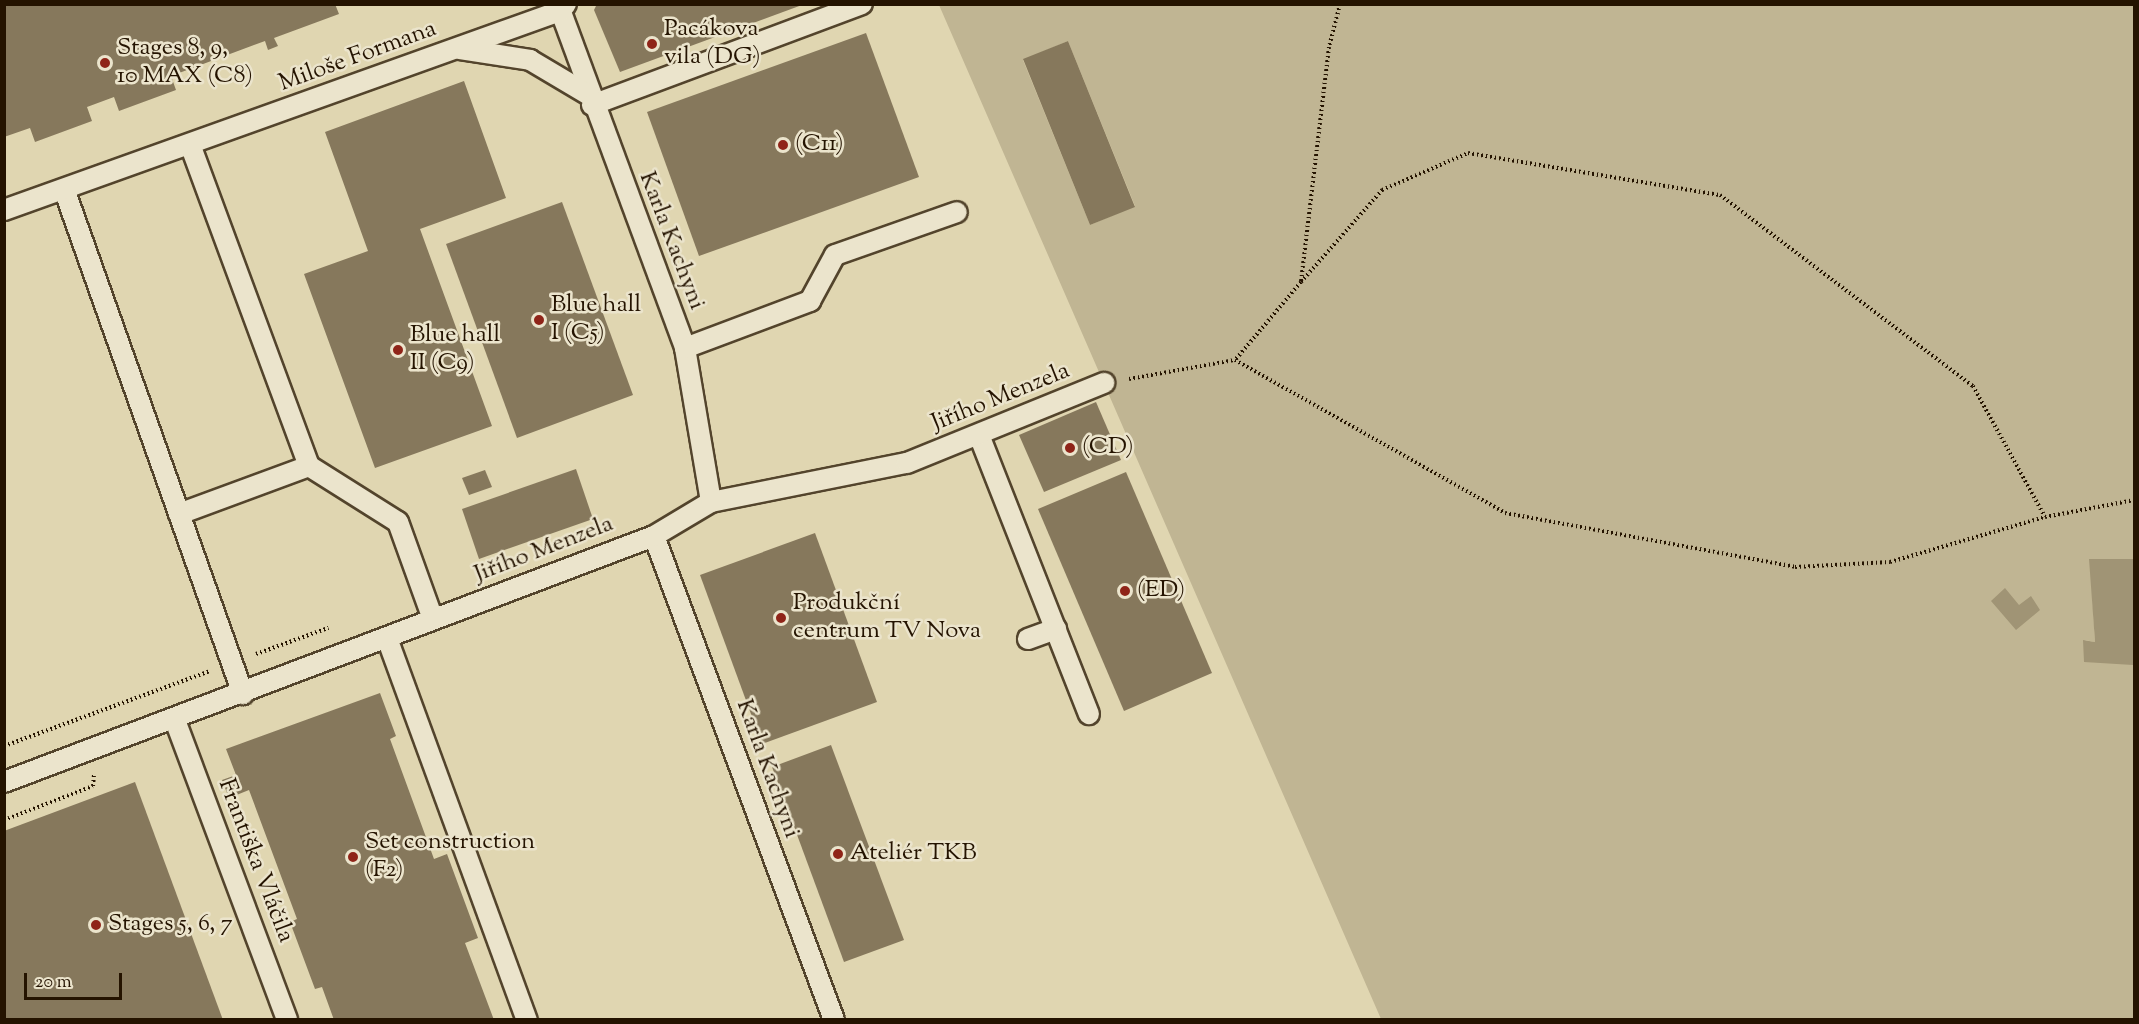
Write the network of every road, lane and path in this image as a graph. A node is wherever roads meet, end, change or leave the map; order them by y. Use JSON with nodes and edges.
{"nodes":[{"id":1,"x":862,"y":4,"type":"edge"},
{"id":2,"x":1340,"y":4,"type":"edge"},
{"id":3,"x":561,"y":7,"type":"edge"},
{"id":4,"x":458,"y":48,"type":"junction"},
{"id":5,"x":591,"y":100,"type":"junction"},
{"id":6,"x":190,"y":144,"type":"junction"},
{"id":7,"x":64,"y":189,"type":"junction"},
{"id":8,"x":4,"y":210,"type":"edge"},
{"id":9,"x":957,"y":212,"type":"dead end"},
{"id":10,"x":1301,"y":282,"type":"junction"},
{"id":11,"x":685,"y":348,"type":"junction"},
{"id":12,"x":1235,"y":360,"type":"junction"},
{"id":13,"x":1104,"y":383,"type":"joint"},
{"id":14,"x":978,"y":435,"type":"junction"},
{"id":15,"x":309,"y":466,"type":"junction"},
{"id":16,"x":2134,"y":500,"type":"edge"},
{"id":17,"x":711,"y":502,"type":"junction"},
{"id":18,"x":179,"y":514,"type":"junction"},
{"id":19,"x":2045,"y":517,"type":"junction"},
{"id":20,"x":654,"y":536,"type":"junction"},
{"id":21,"x":433,"y":619,"type":"junction"},
{"id":22,"x":1056,"y":629,"type":"junction"},
{"id":23,"x":387,"y":638,"type":"junction"},
{"id":24,"x":1028,"y":639,"type":"dead end"},
{"id":25,"x":243,"y":694,"type":"junction"},
{"id":26,"x":1089,"y":714,"type":"dead end"},
{"id":27,"x":175,"y":720,"type":"junction"},
{"id":28,"x":4,"y":782,"type":"edge"},
{"id":29,"x":287,"y":1020,"type":"edge"},
{"id":30,"x":527,"y":1020,"type":"edge"},
{"id":31,"x":834,"y":1020,"type":"edge"}],
"edges":[{"from":1,"to":5,"type":"lane"},
{"from":2,"to":10,"type":"path"},
{"from":3,"to":4,"type":"lane","name":"Miloše Formana"},
{"from":3,"to":5,"type":"lane","name":"Karla Kachyni"},
{"from":4,"to":5,"type":"lane"},
{"from":4,"to":6,"type":"lane","name":"Miloše Formana"},
{"from":5,"to":11,"type":"lane","name":"Karla Kachyni"},
{"from":6,"to":7,"type":"lane","name":"Miloše Formana"},
{"from":6,"to":15,"type":"lane"},
{"from":7,"to":8,"type":"lane","name":"Miloše Formana"},
{"from":7,"to":18,"type":"lane"},
{"from":9,"to":11,"type":"lane"},
{"from":10,"to":12,"type":"path"},
{"from":10,"to":19,"type":"path"},
{"from":11,"to":17,"type":"lane","name":"Karla Kachyni"},
{"from":12,"to":13,"type":"path"},
{"from":12,"to":19,"type":"path"},
{"from":13,"to":14,"type":"lane","name":"Jiřího Menzela"},
{"from":14,"to":17,"type":"lane","name":"Jiřího Menzela"},
{"from":14,"to":22,"type":"lane"},
{"from":15,"to":18,"type":"lane"},
{"from":15,"to":21,"type":"lane"},
{"from":16,"to":19,"type":"path"},
{"from":17,"to":20,"type":"lane","name":"Jiřího Menzela"},
{"from":18,"to":25,"type":"lane"},
{"from":20,"to":21,"type":"lane","name":"Jiřího Menzela"},
{"from":20,"to":31,"type":"lane","name":"Karla Kachyni"},
{"from":21,"to":23,"type":"lane","name":"Jiřího Menzela"},
{"from":22,"to":24,"type":"lane"},
{"from":22,"to":26,"type":"lane"},
{"from":23,"to":25,"type":"lane","name":"Jiřího Menzela"},
{"from":23,"to":30,"type":"lane"},
{"from":25,"to":27,"type":"lane","name":"Jiřího Menzela"},
{"from":27,"to":28,"type":"lane","name":"Jiřího Menzela"},
{"from":27,"to":29,"type":"lane","name":"Františka Vláčila"}]}
